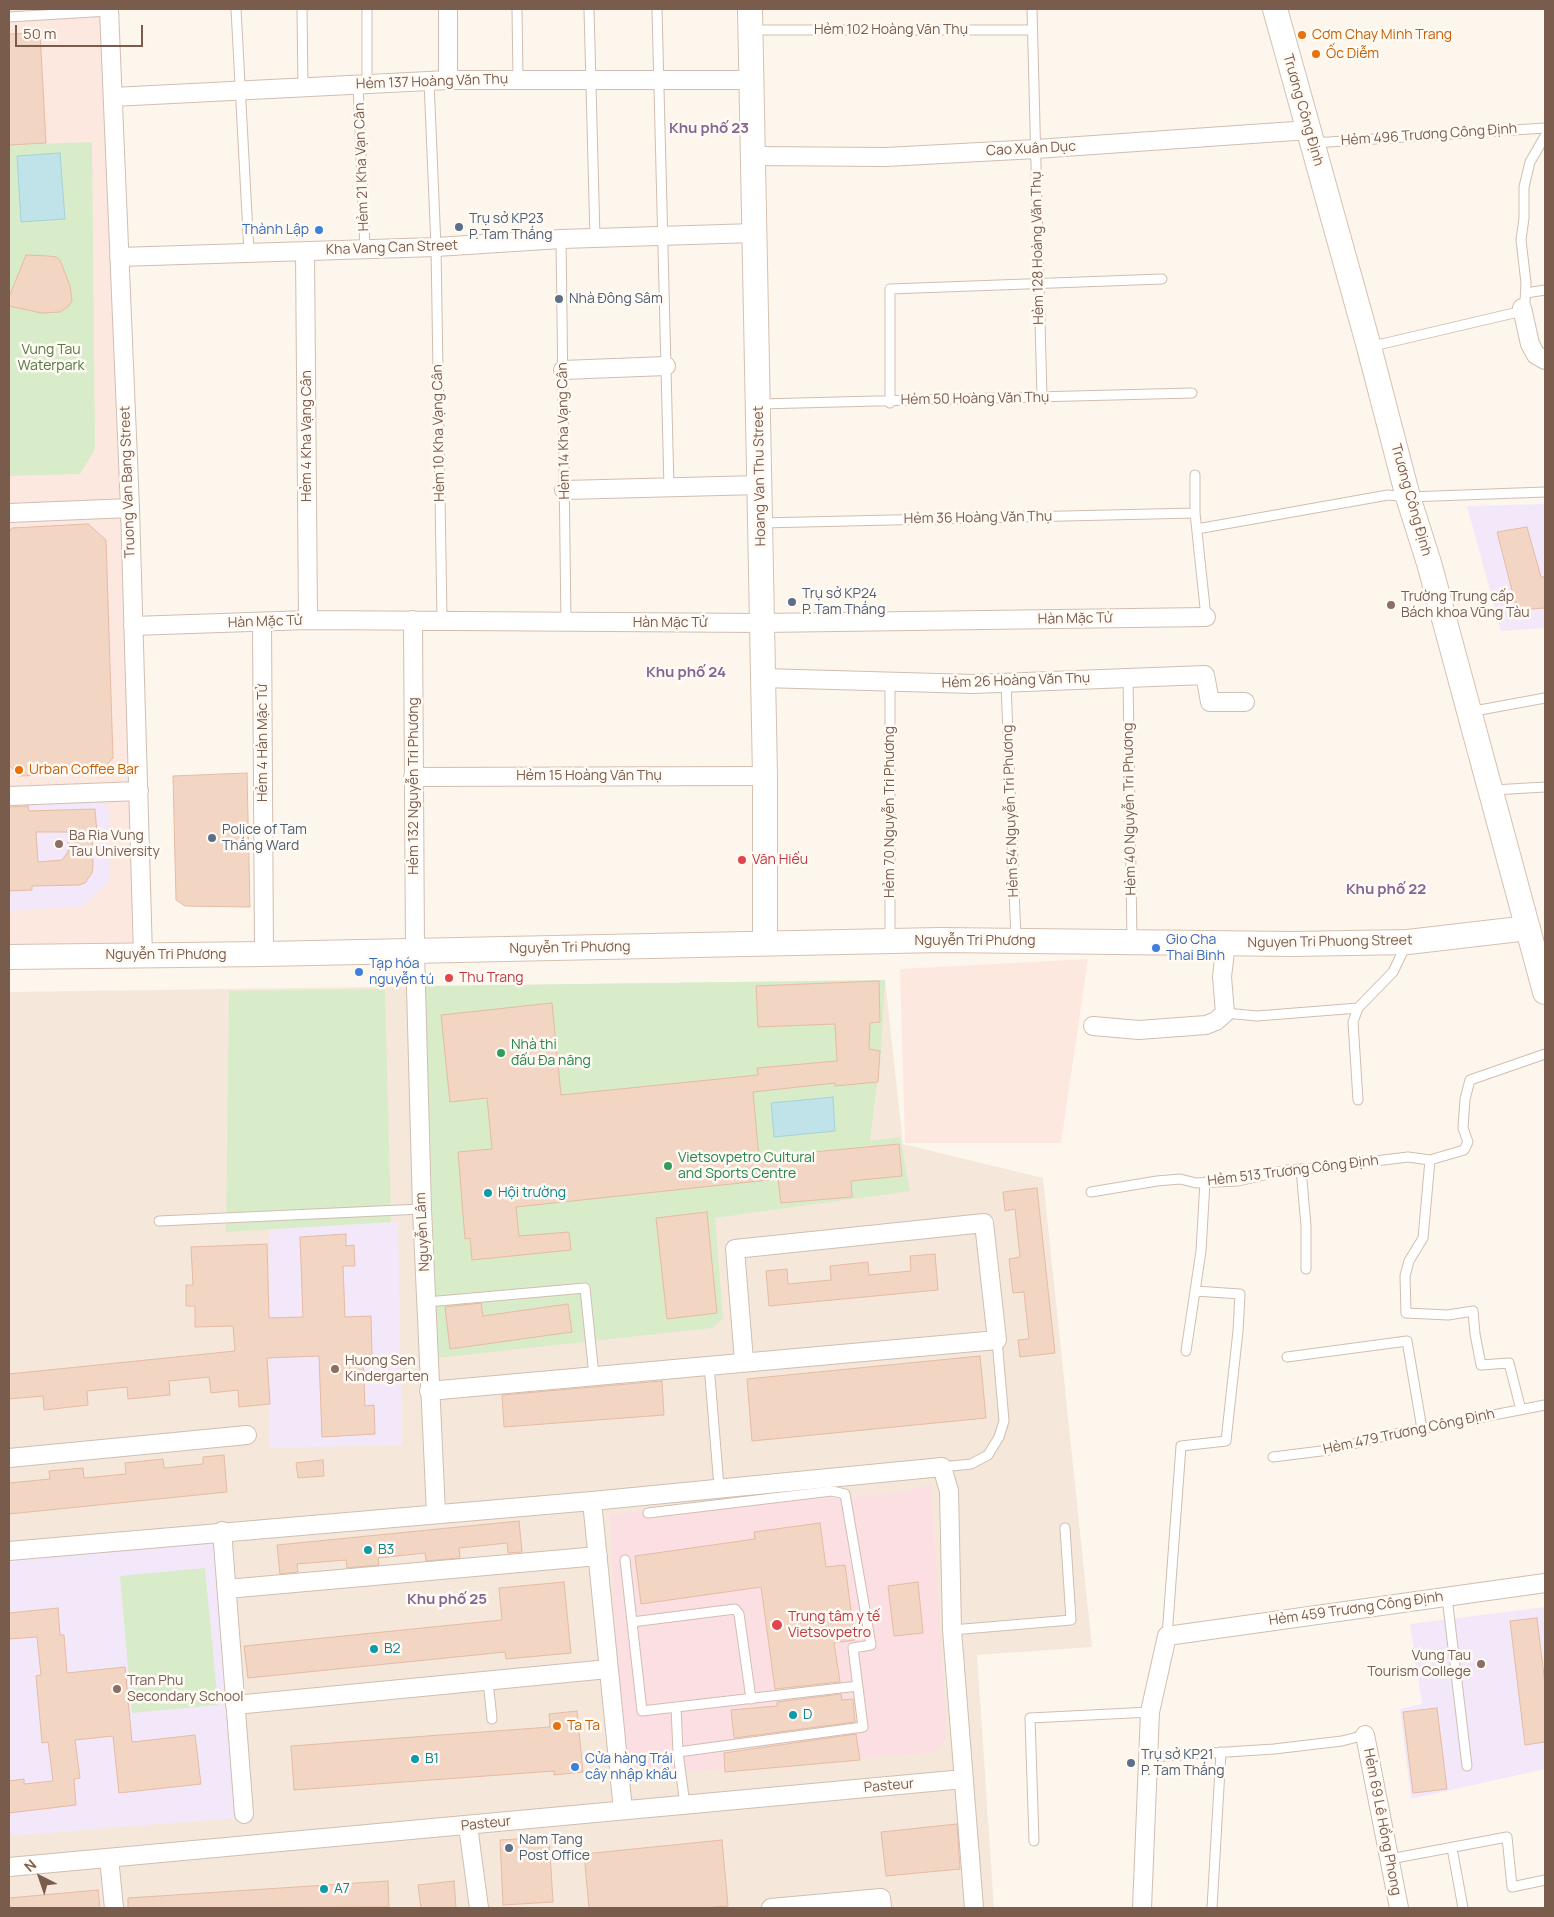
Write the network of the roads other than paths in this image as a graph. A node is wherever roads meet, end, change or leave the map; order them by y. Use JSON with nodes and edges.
{"nodes":[{"id":1,"x":236,"y":9,"type":"edge"},
{"id":2,"x":302,"y":9,"type":"edge"},
{"id":3,"x":367,"y":9,"type":"edge"},
{"id":4,"x":448,"y":9,"type":"edge"},
{"id":5,"x":517,"y":9,"type":"edge"},
{"id":6,"x":589,"y":9,"type":"edge"},
{"id":7,"x":657,"y":9,"type":"edge"},
{"id":8,"x":1032,"y":9,"type":"edge"},
{"id":9,"x":1274,"y":9,"type":"edge"},
{"id":10,"x":109,"y":10,"type":"edge"},
{"id":11,"x":9,"y":17,"type":"edge"},
{"id":12,"x":750,"y":19,"type":"edge"},
{"id":13,"x":1032,"y":30,"type":"junction"},
{"id":14,"x":518,"y":79,"type":"junction"},
{"id":15,"x":448,"y":80,"type":"junction"},
{"id":16,"x":590,"y":80,"type":"junction"},
{"id":17,"x":658,"y":80,"type":"junction"},
{"id":18,"x":751,"y":80,"type":"junction"},
{"id":19,"x":430,"y":81,"type":"junction"},
{"id":20,"x":363,"y":84,"type":"junction"},
{"id":21,"x":303,"y":86,"type":"junction"},
{"id":22,"x":240,"y":90,"type":"junction"},
{"id":23,"x":112,"y":97,"type":"junction"},
{"id":24,"x":1545,"y":128,"type":"edge"},
{"id":25,"x":1311,"y":136,"type":"junction"},
{"id":26,"x":1545,"y":136,"type":"edge"},
{"id":27,"x":1036,"y":149,"type":"junction"},
{"id":28,"x":753,"y":156,"type":"junction"},
{"id":29,"x":755,"y":233,"type":"junction"},
{"id":30,"x":664,"y":236,"type":"junction"},
{"id":31,"x":594,"y":238,"type":"junction"},
{"id":32,"x":561,"y":239,"type":"junction"},
{"id":33,"x":436,"y":247,"type":"junction"},
{"id":34,"x":365,"y":249,"type":"junction"},
{"id":35,"x":305,"y":251,"type":"junction"},
{"id":36,"x":249,"y":253,"type":"junction"},
{"id":37,"x":119,"y":258,"type":"junction"},
{"id":38,"x":1162,"y":279,"type":"dead end"},
{"id":39,"x":1039,"y":283,"type":"junction"},
{"id":40,"x":1545,"y":290,"type":"edge"},
{"id":41,"x":1524,"y":301,"type":"junction"},
{"id":42,"x":1369,"y":347,"type":"junction"},
{"id":43,"x":1545,"y":360,"type":"edge"},
{"id":44,"x":666,"y":366,"type":"junction"},
{"id":45,"x":563,"y":370,"type":"junction"},
{"id":46,"x":1192,"y":393,"type":"dead end"},
{"id":47,"x":1042,"y":398,"type":"junction"},
{"id":48,"x":890,"y":403,"type":"dead end"},
{"id":49,"x":759,"y":404,"type":"junction"},
{"id":50,"x":1195,"y":475,"type":"dead end"},
{"id":51,"x":760,"y":485,"type":"junction"},
{"id":52,"x":669,"y":488,"type":"junction"},
{"id":53,"x":564,"y":490,"type":"junction"},
{"id":54,"x":1545,"y":492,"type":"edge"},
{"id":55,"x":1408,"y":497,"type":"junction"},
{"id":56,"x":130,"y":508,"type":"junction"},
{"id":57,"x":9,"y":513,"type":"edge"},
{"id":58,"x":1195,"y":514,"type":"junction"},
{"id":59,"x":760,"y":523,"type":"junction"},
{"id":60,"x":1197,"y":529,"type":"junction"},
{"id":61,"x":1206,"y":617,"type":"joint"},
{"id":62,"x":308,"y":620,"type":"junction"},
{"id":63,"x":413,"y":620,"type":"junction"},
{"id":64,"x":442,"y":620,"type":"junction"},
{"id":65,"x":262,"y":622,"type":"junction"},
{"id":66,"x":566,"y":623,"type":"junction"},
{"id":67,"x":762,"y":623,"type":"junction"},
{"id":68,"x":133,"y":626,"type":"junction"},
{"id":69,"x":763,"y":678,"type":"junction"},
{"id":70,"x":1128,"y":678,"type":"junction"},
{"id":71,"x":890,"y":682,"type":"junction"},
{"id":72,"x":1006,"y":683,"type":"junction"},
{"id":73,"x":1545,"y":698,"type":"edge"},
{"id":74,"x":1245,"y":702,"type":"dead end"},
{"id":75,"x":1469,"y":712,"type":"junction"},
{"id":76,"x":766,"y":776,"type":"junction"},
{"id":77,"x":413,"y":777,"type":"junction"},
{"id":78,"x":1545,"y":787,"type":"edge"},
{"id":79,"x":1490,"y":790,"type":"junction"},
{"id":80,"x":139,"y":792,"type":"junction"},
{"id":81,"x":9,"y":796,"type":"edge"},
{"id":82,"x":1528,"y":928,"type":"junction"},
{"id":83,"x":1016,"y":940,"type":"junction"},
{"id":84,"x":1132,"y":941,"type":"junction"},
{"id":85,"x":890,"y":942,"type":"junction"},
{"id":86,"x":1226,"y":942,"type":"junction"},
{"id":87,"x":1408,"y":942,"type":"junction"},
{"id":88,"x":765,"y":943,"type":"junction"},
{"id":89,"x":415,"y":951,"type":"junction"},
{"id":90,"x":264,"y":954,"type":"junction"},
{"id":91,"x":143,"y":955,"type":"junction"},
{"id":92,"x":9,"y":957,"type":"edge"},
{"id":93,"x":1545,"y":992,"type":"edge"},
{"id":94,"x":1358,"y":1008,"type":"junction"},
{"id":95,"x":1225,"y":1013,"type":"junction"},
{"id":96,"x":1093,"y":1026,"type":"dead end"},
{"id":97,"x":1545,"y":1054,"type":"edge"},
{"id":98,"x":1358,"y":1100,"type":"dead end"},
{"id":99,"x":1430,"y":1160,"type":"junction"},
{"id":100,"x":1301,"y":1169,"type":"junction"},
{"id":101,"x":1205,"y":1182,"type":"junction"},
{"id":102,"x":1091,"y":1192,"type":"dead end"},
{"id":103,"x":422,"y":1209,"type":"junction"},
{"id":104,"x":159,"y":1221,"type":"dead end"},
{"id":105,"x":1306,"y":1269,"type":"dead end"},
{"id":106,"x":1195,"y":1291,"type":"junction"},
{"id":107,"x":426,"y":1302,"type":"junction"},
{"id":108,"x":997,"y":1340,"type":"junction"},
{"id":109,"x":1186,"y":1351,"type":"dead end"},
{"id":110,"x":1288,"y":1357,"type":"dead end"},
{"id":111,"x":744,"y":1362,"type":"junction"},
{"id":112,"x":709,"y":1365,"type":"junction"},
{"id":113,"x":594,"y":1376,"type":"junction"},
{"id":114,"x":429,"y":1391,"type":"junction"},
{"id":115,"x":1545,"y":1405,"type":"edge"},
{"id":116,"x":1520,"y":1410,"type":"junction"},
{"id":117,"x":1422,"y":1429,"type":"junction"},
{"id":118,"x":247,"y":1435,"type":"dead end"},
{"id":119,"x":1273,"y":1457,"type":"dead end"},
{"id":120,"x":9,"y":1458,"type":"edge"},
{"id":121,"x":942,"y":1467,"type":"junction"},
{"id":122,"x":720,"y":1487,"type":"junction"},
{"id":123,"x":592,"y":1500,"type":"junction"},
{"id":124,"x":436,"y":1513,"type":"junction"},
{"id":125,"x":648,"y":1513,"type":"dead end"},
{"id":126,"x":1065,"y":1528,"type":"dead end"},
{"id":127,"x":222,"y":1532,"type":"junction"},
{"id":128,"x":9,"y":1551,"type":"edge"},
{"id":129,"x":598,"y":1556,"type":"junction"},
{"id":130,"x":626,"y":1560,"type":"dead end"},
{"id":131,"x":1545,"y":1583,"type":"edge"},
{"id":132,"x":227,"y":1589,"type":"junction"},
{"id":133,"x":1447,"y":1597,"type":"junction"},
{"id":134,"x":632,"y":1622,"type":"junction"},
{"id":135,"x":952,"y":1630,"type":"junction"},
{"id":136,"x":1167,"y":1636,"type":"junction"},
{"id":137,"x":608,"y":1669,"type":"junction"},
{"id":138,"x":488,"y":1681,"type":"junction"},
{"id":139,"x":858,"y":1686,"type":"junction"},
{"id":140,"x":750,"y":1698,"type":"junction"},
{"id":141,"x":235,"y":1705,"type":"junction"},
{"id":142,"x":676,"y":1707,"type":"junction"},
{"id":143,"x":1150,"y":1712,"type":"junction"},
{"id":144,"x":492,"y":1719,"type":"dead end"},
{"id":145,"x":1365,"y":1735,"type":"joint"},
{"id":146,"x":678,"y":1752,"type":"junction"},
{"id":147,"x":1221,"y":1752,"type":"junction"},
{"id":148,"x":1149,"y":1757,"type":"junction"},
{"id":149,"x":1467,"y":1766,"type":"dead end"},
{"id":150,"x":964,"y":1779,"type":"junction"},
{"id":151,"x":685,"y":1805,"type":"junction"},
{"id":152,"x":623,"y":1810,"type":"junction"},
{"id":153,"x":244,"y":1814,"type":"dead end"},
{"id":154,"x":468,"y":1826,"type":"junction"},
{"id":155,"x":1034,"y":1841,"type":"dead end"},
{"id":156,"x":1452,"y":1848,"type":"junction"},
{"id":157,"x":109,"y":1858,"type":"junction"},
{"id":158,"x":1390,"y":1859,"type":"junction"},
{"id":159,"x":9,"y":1867,"type":"edge"},
{"id":160,"x":1545,"y":1880,"type":"edge"},
{"id":161,"x":114,"y":1908,"type":"edge"},
{"id":162,"x":479,"y":1908,"type":"edge"},
{"id":163,"x":771,"y":1908,"type":"edge"},
{"id":164,"x":882,"y":1908,"type":"edge"},
{"id":165,"x":974,"y":1908,"type":"edge"},
{"id":166,"x":1142,"y":1908,"type":"edge"},
{"id":167,"x":1212,"y":1908,"type":"edge"},
{"id":168,"x":1399,"y":1908,"type":"edge"},
{"id":169,"x":1463,"y":1908,"type":"edge"}],
"edges":[{"from":1,"to":22,"type":"lane"},
{"from":2,"to":21,"type":"lane"},
{"from":3,"to":20,"type":"lane","name":"Hẻm 21 Kha Vạn Cân"},
{"from":4,"to":15,"type":"street"},
{"from":5,"to":14,"type":"lane"},
{"from":6,"to":16,"type":"lane"},
{"from":7,"to":17,"type":"lane"},
{"from":8,"to":13,"type":"lane","name":"Hẻm 128 Hoàng Văn Thụ"},
{"from":9,"to":25,"type":"street","name":"Trương Công Định"},
{"from":10,"to":11,"type":"lane"},
{"from":10,"to":23,"type":"street","name":"Truong Van Bang Street"},
{"from":12,"to":13,"type":"lane","name":"Hẻm 102 Hoàng Văn Thụ"},
{"from":12,"to":18,"type":"street","name":"Hoang Van Thu Street"},
{"from":13,"to":27,"type":"lane","name":"Hẻm 128 Hoàng Văn Thụ"},
{"from":14,"to":15,"type":"street","name":"Hẻm 137 Hoàng Văn Thụ"},
{"from":14,"to":16,"type":"street","name":"Hẻm 137 Hoàng Văn Thụ"},
{"from":15,"to":19,"type":"street","name":"Hẻm 137 Hoàng Văn Thụ"},
{"from":16,"to":17,"type":"street","name":"Hẻm 137 Hoàng Văn Thụ"},
{"from":16,"to":31,"type":"lane"},
{"from":17,"to":18,"type":"street","name":"Hẻm 137 Hoàng Văn Thụ"},
{"from":17,"to":30,"type":"lane"},
{"from":18,"to":28,"type":"street","name":"Hoang Van Thu Street"},
{"from":19,"to":20,"type":"street","name":"Hẻm 137 Hoàng Văn Thụ"},
{"from":19,"to":33,"type":"lane","name":"Hẻm 10 Kha Vạng Cân"},
{"from":20,"to":21,"type":"street","name":"Hẻm 137 Hoàng Văn Thụ"},
{"from":20,"to":34,"type":"lane","name":"Hẻm 21 Kha Vạn Cân"},
{"from":21,"to":22,"type":"street","name":"Hẻm 137 Hoàng Văn Thụ"},
{"from":22,"to":23,"type":"street","name":"Hẻm 137 Hoàng Văn Thụ"},
{"from":22,"to":36,"type":"lane"},
{"from":23,"to":37,"type":"street","name":"Truong Van Bang Street"},
{"from":24,"to":25,"type":"lane","name":"Hẻm 496 Trương Công Định"},
{"from":25,"to":27,"type":"street","name":"Cao Xuân Dục"},
{"from":25,"to":42,"type":"street","name":"Trương Công Định"},
{"from":26,"to":41,"type":"lane"},
{"from":27,"to":28,"type":"street","name":"Cao Xuân Dục"},
{"from":27,"to":39,"type":"lane","name":"Hẻm 128 Hoàng Văn Thụ"},
{"from":28,"to":29,"type":"street","name":"Hoang Van Thu Street"},
{"from":29,"to":30,"type":"street","name":"Kha Vang Can Street"},
{"from":29,"to":49,"type":"street","name":"Hoang Van Thu Street"},
{"from":30,"to":31,"type":"street","name":"Kha Vang Can Street"},
{"from":30,"to":44,"type":"lane"},
{"from":31,"to":32,"type":"street","name":"Kha Vang Can Street"},
{"from":32,"to":33,"type":"street","name":"Kha Vang Can Street"},
{"from":32,"to":45,"type":"lane","name":"Hẻm 14 Kha Vạng Cân"},
{"from":33,"to":34,"type":"street","name":"Kha Vang Can Street"},
{"from":33,"to":64,"type":"lane","name":"Hẻm 10 Kha Vạng Cân"},
{"from":34,"to":35,"type":"street","name":"Kha Vang Can Street"},
{"from":35,"to":36,"type":"street","name":"Kha Vang Can Street"},
{"from":35,"to":62,"type":"street","name":"Hẻm 4 Kha Vạng Cân"},
{"from":36,"to":37,"type":"street","name":"Kha Vang Can Street"},
{"from":37,"to":56,"type":"street","name":"Truong Van Bang Street"},
{"from":38,"to":39,"type":"lane"},
{"from":39,"to":47,"type":"lane","name":"Hẻm 128 Hoàng Văn Thụ"},
{"from":39,"to":48,"type":"lane"},
{"from":40,"to":41,"type":"lane"},
{"from":41,"to":42,"type":"lane"},
{"from":41,"to":43,"type":"street"},
{"from":42,"to":55,"type":"street","name":"Trương Công Định"},
{"from":44,"to":45,"type":"street"},
{"from":44,"to":52,"type":"lane"},
{"from":45,"to":53,"type":"lane","name":"Hẻm 14 Kha Vạng Cân"},
{"from":46,"to":47,"type":"lane","name":"Hẻm 50 Hoàng Văn Thụ"},
{"from":47,"to":49,"type":"lane","name":"Hẻm 50 Hoàng Văn Thụ"},
{"from":49,"to":51,"type":"street","name":"Hoang Van Thu Street"},
{"from":50,"to":58,"type":"lane"},
{"from":51,"to":52,"type":"street"},
{"from":51,"to":59,"type":"street","name":"Hoang Van Thu Street"},
{"from":52,"to":53,"type":"street"},
{"from":53,"to":66,"type":"lane","name":"Hẻm 14 Kha Vạng Cân"},
{"from":54,"to":55,"type":"lane"},
{"from":55,"to":60,"type":"lane"},
{"from":55,"to":75,"type":"street","name":"Trương Công Định"},
{"from":56,"to":57,"type":"street"},
{"from":56,"to":68,"type":"street","name":"Truong Van Bang Street"},
{"from":58,"to":59,"type":"lane","name":"Hẻm 36 Hoàng Văn Thụ"},
{"from":58,"to":60,"type":"lane"},
{"from":59,"to":67,"type":"street","name":"Hoang Van Thu Street"},
{"from":60,"to":61,"type":"lane"},
{"from":61,"to":67,"type":"street","name":"Hàn Mặc Tử"},
{"from":62,"to":63,"type":"street","name":"Hàn Mặc Tử"},
{"from":62,"to":65,"type":"street","name":"Hàn Mặc Tử"},
{"from":63,"to":64,"type":"street","name":"Hàn Mặc Tử"},
{"from":63,"to":77,"type":"street","name":"Hẻm 132 Nguyễn Tri Phương"},
{"from":64,"to":66,"type":"street","name":"Hàn Mặc Tử"},
{"from":65,"to":68,"type":"street","name":"Hàn Mặc Tử"},
{"from":65,"to":90,"type":"street","name":"Hẻm 4 Hàn Mặc Tử"},
{"from":66,"to":67,"type":"street","name":"Hàn Mặc Tử"},
{"from":67,"to":69,"type":"street","name":"Hoang Van Thu Street"},
{"from":68,"to":80,"type":"street","name":"Truong Van Bang Street"},
{"from":69,"to":71,"type":"street","name":"Hẻm 26 Hoàng Văn Thụ"},
{"from":69,"to":76,"type":"street","name":"Hoang Van Thu Street"},
{"from":70,"to":72,"type":"street","name":"Hẻm 26 Hoàng Văn Thụ"},
{"from":70,"to":74,"type":"street","name":"Hẻm 26 Hoàng Văn Thụ"},
{"from":70,"to":84,"type":"lane","name":"Hẻm 40 Nguyễn Tri Phương"},
{"from":71,"to":72,"type":"street","name":"Hẻm 26 Hoàng Văn Thụ"},
{"from":71,"to":85,"type":"lane","name":"Hẻm 70 Nguyễn Tri Phương"},
{"from":72,"to":83,"type":"lane","name":"Hẻm 54 Nguyễn Tri Phương"},
{"from":73,"to":75,"type":"lane"},
{"from":75,"to":79,"type":"street","name":"Trương Công Định"},
{"from":76,"to":77,"type":"street","name":"Hẻm 15 Hoàng Văn Thụ"},
{"from":76,"to":88,"type":"street","name":"Hoang Van Thu Street"},
{"from":77,"to":89,"type":"street","name":"Hẻm 132 Nguyễn Tri Phương"},
{"from":78,"to":79,"type":"lane"},
{"from":79,"to":82,"type":"street","name":"Trương Công Định"},
{"from":80,"to":81,"type":"street"},
{"from":80,"to":91,"type":"street","name":"Truong Van Bang Street"},
{"from":82,"to":87,"type":"street","name":"Nguyen Tri Phuong Street"},
{"from":82,"to":93,"type":"street","name":"Trương Công Định"},
{"from":83,"to":84,"type":"street","name":"Nguyễn Tri Phương"},
{"from":83,"to":85,"type":"street","name":"Nguyễn Tri Phương"},
{"from":84,"to":86,"type":"street","name":"Nguyen Tri Phuong Street"},
{"from":85,"to":88,"type":"street","name":"Nguyễn Tri Phương"},
{"from":86,"to":87,"type":"street","name":"Nguyen Tri Phuong Street"},
{"from":86,"to":95,"type":"street"},
{"from":87,"to":94,"type":"lane"},
{"from":88,"to":89,"type":"street","name":"Nguyễn Tri Phương"},
{"from":89,"to":90,"type":"street","name":"Nguyễn Tri Phương"},
{"from":89,"to":103,"type":"street","name":"Nguyễn Lâm"},
{"from":90,"to":91,"type":"street","name":"Nguyễn Tri Phương"},
{"from":91,"to":92,"type":"street","name":"Nguyễn Tri Phương"},
{"from":94,"to":95,"type":"lane"},
{"from":94,"to":98,"type":"lane"},
{"from":95,"to":96,"type":"street"},
{"from":97,"to":99,"type":"lane","name":"Hẻm 513 Trương Công Định"},
{"from":99,"to":100,"type":"lane","name":"Hẻm 513 Trương Công Định"},
{"from":99,"to":116,"type":"lane"},
{"from":100,"to":101,"type":"lane","name":"Hẻm 513 Trương Công Định"},
{"from":100,"to":105,"type":"lane"},
{"from":101,"to":102,"type":"lane","name":"Hẻm 513 Trương Công Định"},
{"from":101,"to":106,"type":"lane"},
{"from":103,"to":104,"type":"lane"},
{"from":103,"to":107,"type":"street","name":"Nguyễn Lâm"},
{"from":106,"to":109,"type":"lane"},
{"from":106,"to":136,"type":"lane"},
{"from":107,"to":113,"type":"lane"},
{"from":107,"to":114,"type":"street","name":"Nguyễn Lâm"},
{"from":108,"to":111,"type":"street"},
{"from":108,"to":111,"type":"street"},
{"from":108,"to":121,"type":"lane"},
{"from":110,"to":117,"type":"lane"},
{"from":111,"to":112,"type":"street"},
{"from":112,"to":113,"type":"street"},
{"from":112,"to":122,"type":"lane"},
{"from":113,"to":114,"type":"street"},
{"from":114,"to":124,"type":"street","name":"Nguyễn Lâm"},
{"from":115,"to":116,"type":"lane","name":"Hẻm 479 Trương Công Định"},
{"from":116,"to":117,"type":"lane","name":"Hẻm 479 Trương Công Định"},
{"from":117,"to":119,"type":"lane","name":"Hẻm 479 Trương Công Định"},
{"from":118,"to":120,"type":"street"},
{"from":121,"to":122,"type":"street"},
{"from":121,"to":135,"type":"street"},
{"from":122,"to":123,"type":"street"},
{"from":123,"to":124,"type":"street"},
{"from":123,"to":129,"type":"street"},
{"from":124,"to":127,"type":"street"},
{"from":125,"to":139,"type":"lane"},
{"from":126,"to":135,"type":"lane"},
{"from":127,"to":128,"type":"street"},
{"from":127,"to":132,"type":"street"},
{"from":129,"to":132,"type":"street"},
{"from":129,"to":137,"type":"street"},
{"from":130,"to":134,"type":"lane"},
{"from":131,"to":133,"type":"street","name":"Hẻm 459 Trương Công Định"},
{"from":132,"to":141,"type":"street"},
{"from":133,"to":136,"type":"street","name":"Hẻm 459 Trương Công Định"},
{"from":133,"to":149,"type":"lane"},
{"from":134,"to":140,"type":"lane"},
{"from":134,"to":142,"type":"lane"},
{"from":135,"to":150,"type":"street"},
{"from":136,"to":143,"type":"street"},
{"from":137,"to":138,"type":"street"},
{"from":137,"to":152,"type":"street"},
{"from":138,"to":141,"type":"street"},
{"from":138,"to":144,"type":"lane"},
{"from":139,"to":140,"type":"lane"},
{"from":139,"to":146,"type":"lane"},
{"from":140,"to":142,"type":"lane"},
{"from":141,"to":153,"type":"street"},
{"from":142,"to":146,"type":"lane"},
{"from":143,"to":148,"type":"street"},
{"from":143,"to":155,"type":"lane"},
{"from":145,"to":147,"type":"lane"},
{"from":145,"to":158,"type":"street","name":"Hẻm 69 Lê Hồng Phong"},
{"from":146,"to":151,"type":"lane"},
{"from":147,"to":148,"type":"lane"},
{"from":147,"to":167,"type":"lane"},
{"from":148,"to":166,"type":"street"},
{"from":150,"to":151,"type":"street","name":"Pasteur"},
{"from":150,"to":165,"type":"street"},
{"from":151,"to":152,"type":"street","name":"Pasteur"},
{"from":152,"to":154,"type":"street","name":"Pasteur"},
{"from":154,"to":157,"type":"street","name":"Pasteur"},
{"from":154,"to":162,"type":"street"},
{"from":156,"to":158,"type":"lane"},
{"from":156,"to":160,"type":"lane"},
{"from":156,"to":169,"type":"lane"},
{"from":157,"to":159,"type":"street","name":"Pasteur"},
{"from":157,"to":161,"type":"street"},
{"from":158,"to":168,"type":"street","name":"Hẻm 69 Lê Hồng Phong"},
{"from":163,"to":164,"type":"street"}]}
